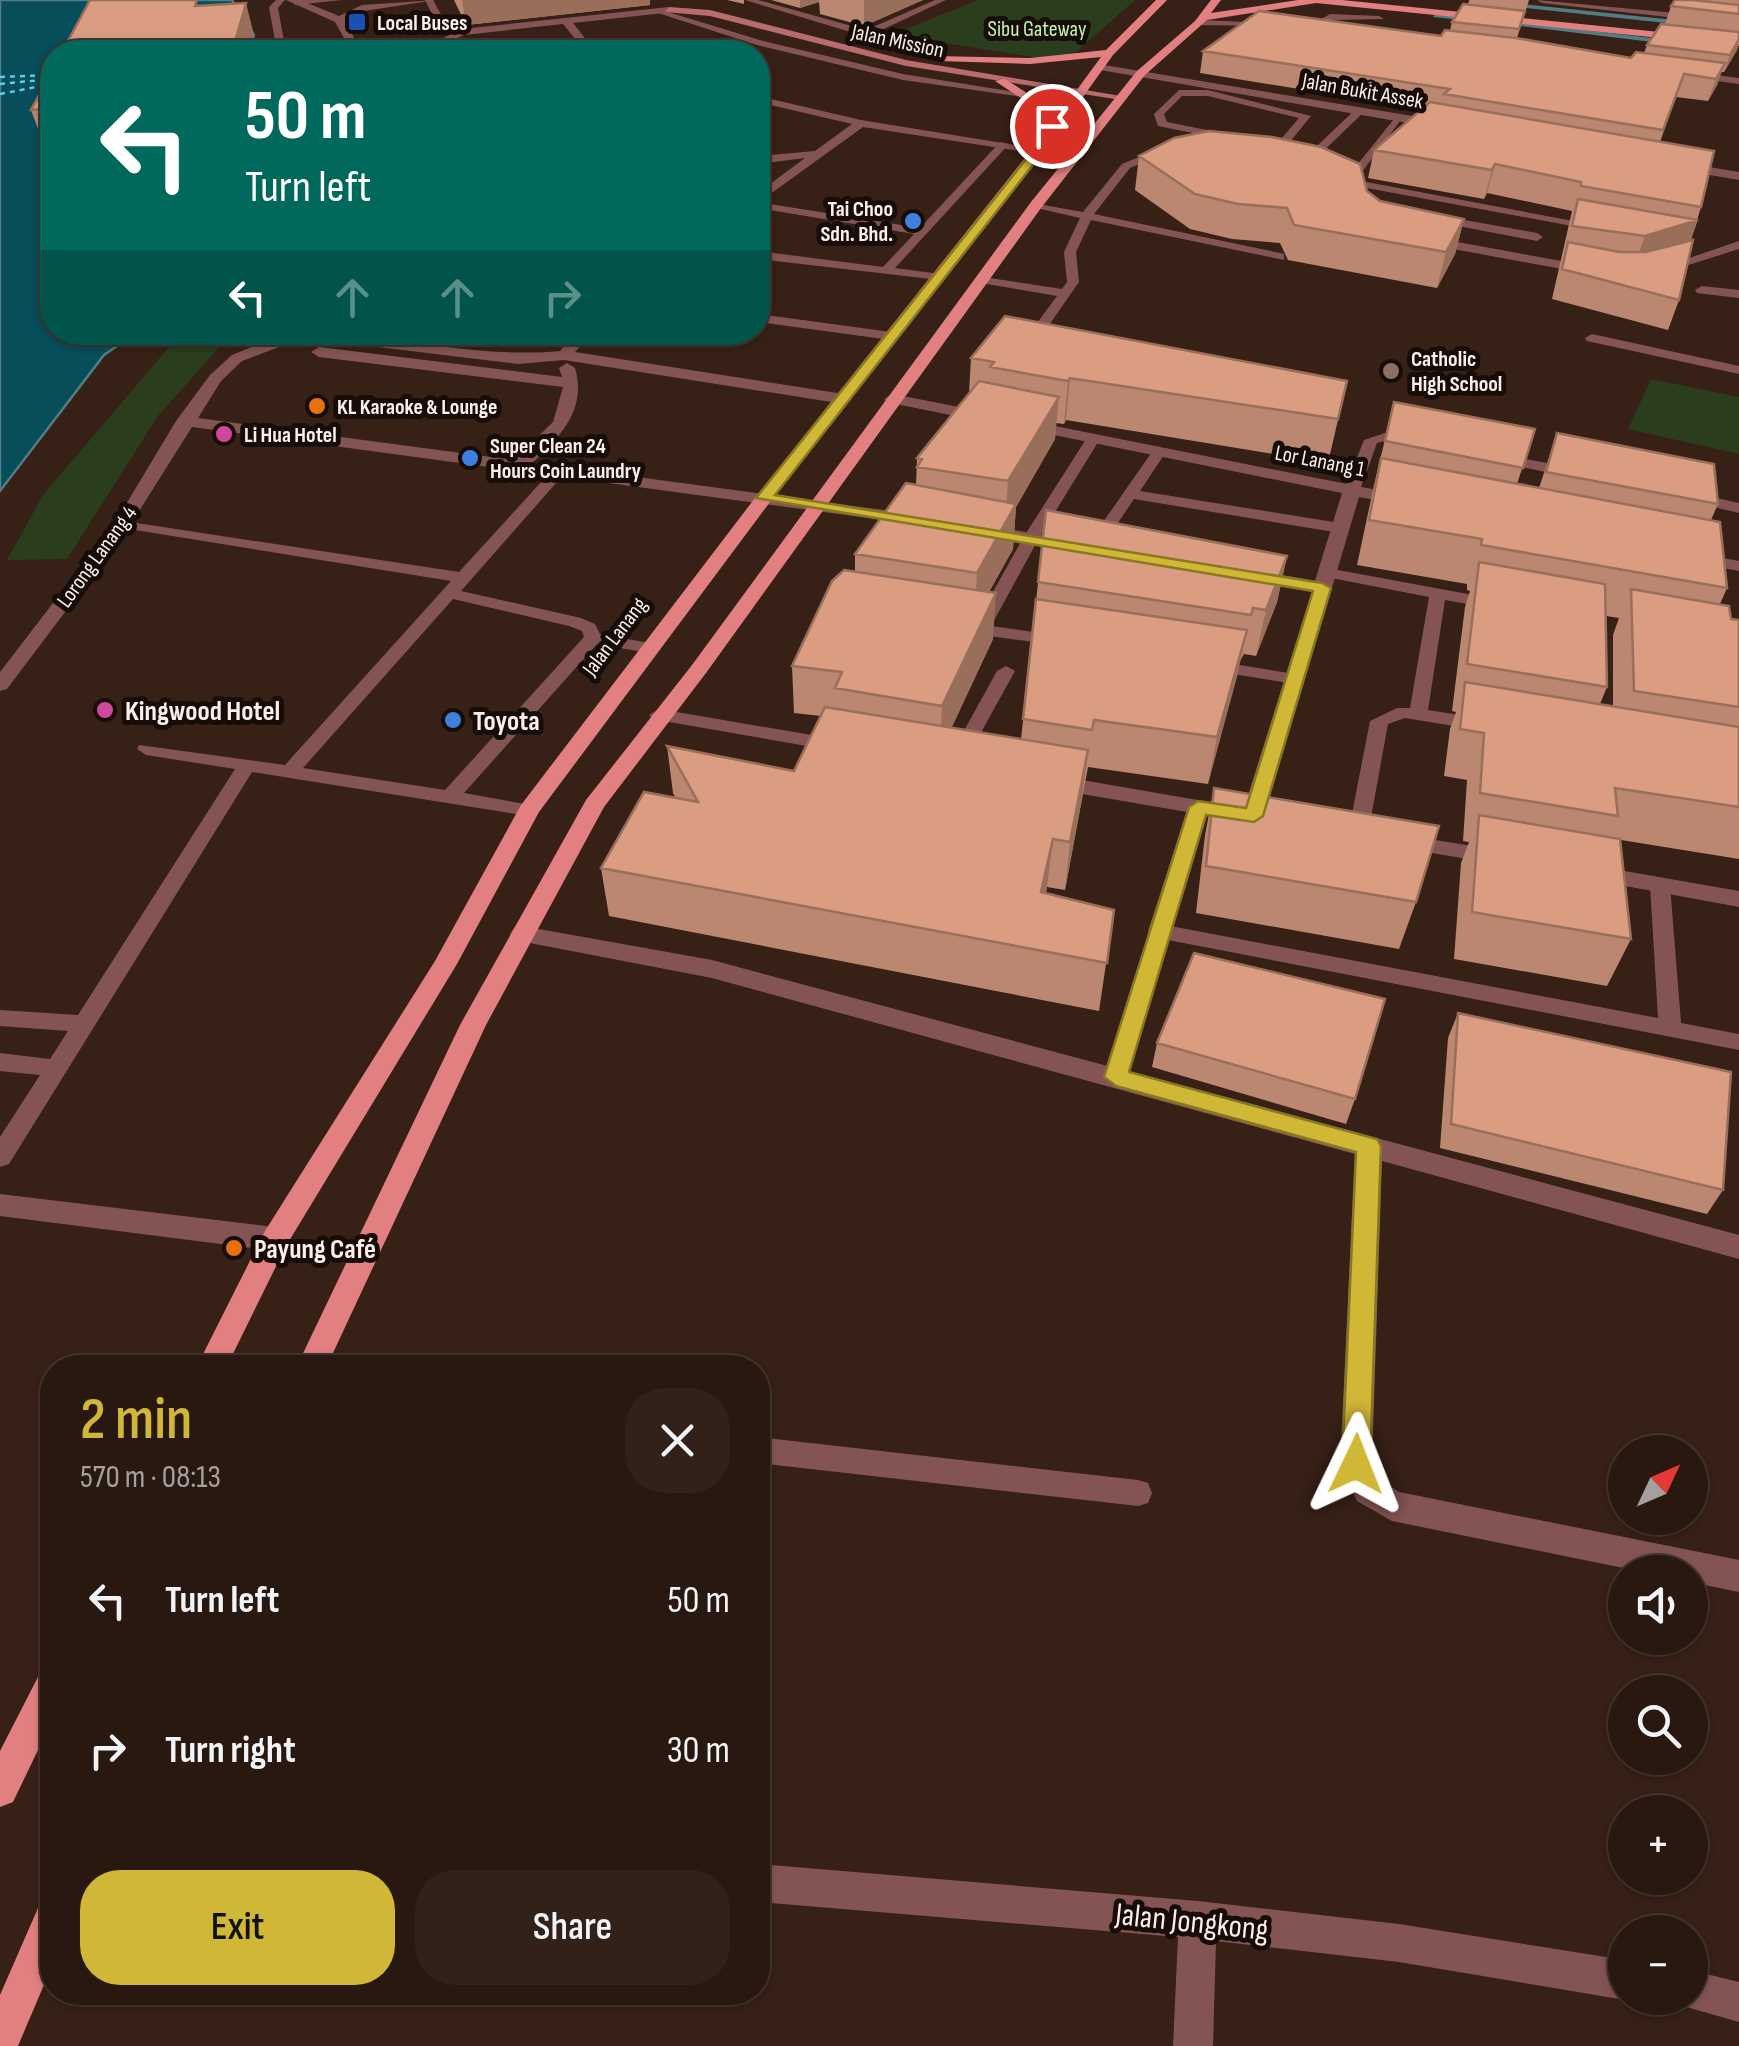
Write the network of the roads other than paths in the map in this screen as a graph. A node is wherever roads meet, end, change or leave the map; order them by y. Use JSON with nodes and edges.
{"nodes":[{"id":1,"x":281,"y":0,"type":"edge"},
{"id":2,"x":338,"y":0,"type":"edge"},
{"id":3,"x":430,"y":0,"type":"edge"},
{"id":4,"x":678,"y":0,"type":"edge"},
{"id":5,"x":716,"y":0,"type":"edge"},
{"id":6,"x":748,"y":0,"type":"edge"},
{"id":7,"x":942,"y":0,"type":"edge"},
{"id":8,"x":1174,"y":0,"type":"edge"},
{"id":9,"x":1216,"y":0,"type":"edge"},
{"id":10,"x":1315,"y":0,"type":"edge"},
{"id":11,"x":1411,"y":0,"type":"edge"},
{"id":12,"x":1542,"y":0,"type":"edge"},
{"id":13,"x":293,"y":1,"type":"edge"},
{"id":14,"x":1160,"y":2,"type":"edge"},
{"id":15,"x":818,"y":7,"type":"dead end"},
{"id":16,"x":1397,"y":7,"type":"junction"},
{"id":17,"x":665,"y":10,"type":"junction"},
{"id":18,"x":801,"y":15,"type":"junction"},
{"id":19,"x":340,"y":20,"type":"junction"},
{"id":20,"x":1202,"y":20,"type":"junction"},
{"id":21,"x":1379,"y":20,"type":"junction"},
{"id":22,"x":566,"y":21,"type":"junction"},
{"id":23,"x":784,"y":22,"type":"junction"},
{"id":24,"x":1739,"y":22,"type":"edge"},
{"id":25,"x":1281,"y":26,"type":"edge"},
{"id":26,"x":1305,"y":28,"type":"edge"},
{"id":27,"x":1329,"y":31,"type":"joint"},
{"id":28,"x":462,"y":32,"type":"junction"},
{"id":29,"x":868,"y":33,"type":"junction"},
{"id":30,"x":1739,"y":34,"type":"edge"},
{"id":31,"x":1366,"y":35,"type":"edge"},
{"id":32,"x":280,"y":40,"type":"edge"},
{"id":33,"x":351,"y":40,"type":"edge"},
{"id":34,"x":444,"y":40,"type":"edge"},
{"id":35,"x":581,"y":40,"type":"edge"},
{"id":36,"x":754,"y":40,"type":"edge"},
{"id":37,"x":1739,"y":43,"type":"edge"},
{"id":38,"x":770,"y":44,"type":"edge"},
{"id":39,"x":909,"y":52,"type":"junction"},
{"id":40,"x":1109,"y":53,"type":"junction"},
{"id":41,"x":939,"y":58,"type":"junction"},
{"id":42,"x":1098,"y":68,"type":"junction"},
{"id":43,"x":1670,"y":72,"type":"edge"},
{"id":44,"x":1140,"y":73,"type":"junction"},
{"id":45,"x":1088,"y":80,"type":"junction"},
{"id":46,"x":1001,"y":81,"type":"junction"},
{"id":47,"x":1739,"y":81,"type":"edge"},
{"id":48,"x":1126,"y":91,"type":"junction"},
{"id":49,"x":1080,"y":92,"type":"junction"},
{"id":50,"x":1023,"y":94,"type":"junction"},
{"id":51,"x":770,"y":102,"type":"edge"},
{"id":52,"x":1361,"y":110,"type":"junction"},
{"id":53,"x":1398,"y":117,"type":"junction"},
{"id":54,"x":861,"y":123,"type":"junction"},
{"id":55,"x":1052,"y":126,"type":"junction"},
{"id":56,"x":1457,"y":127,"type":"edge"},
{"id":57,"x":1004,"y":144,"type":"junction"},
{"id":58,"x":1198,"y":145,"type":"edge"},
{"id":59,"x":1179,"y":146,"type":"edge"},
{"id":60,"x":1248,"y":146,"type":"junction"},
{"id":61,"x":1040,"y":150,"type":"junction"},
{"id":62,"x":816,"y":153,"type":"junction"},
{"id":63,"x":1274,"y":155,"type":"edge"},
{"id":64,"x":1289,"y":159,"type":"edge"},
{"id":65,"x":770,"y":161,"type":"edge"},
{"id":66,"x":1673,"y":165,"type":"edge"},
{"id":67,"x":770,"y":173,"type":"edge"},
{"id":68,"x":1739,"y":176,"type":"edge"},
{"id":69,"x":779,"y":180,"type":"junction"},
{"id":70,"x":1344,"y":180,"type":"junction"},
{"id":71,"x":770,"y":189,"type":"edge"},
{"id":72,"x":1361,"y":192,"type":"edge"},
{"id":73,"x":770,"y":204,"type":"edge"},
{"id":74,"x":1036,"y":204,"type":"junction"},
{"id":75,"x":1088,"y":213,"type":"junction"},
{"id":76,"x":1543,"y":217,"type":"junction"},
{"id":77,"x":1424,"y":218,"type":"edge"},
{"id":78,"x":1616,"y":230,"type":"edge"},
{"id":79,"x":923,"y":232,"type":"junction"},
{"id":80,"x":1412,"y":236,"type":"edge"},
{"id":81,"x":1537,"y":237,"type":"junction"},
{"id":82,"x":1689,"y":243,"type":"edge"},
{"id":83,"x":1732,"y":247,"type":"edge"},
{"id":84,"x":1280,"y":256,"type":"dead end"},
{"id":85,"x":770,"y":257,"type":"edge"},
{"id":86,"x":1528,"y":257,"type":"junction"},
{"id":87,"x":886,"y":271,"type":"junction"},
{"id":88,"x":1650,"y":272,"type":"edge"},
{"id":89,"x":1610,"y":274,"type":"edge"},
{"id":90,"x":936,"y":278,"type":"junction"},
{"id":91,"x":981,"y":279,"type":"junction"},
{"id":92,"x":1702,"y":290,"type":"dead end"},
{"id":93,"x":1064,"y":294,"type":"junction"},
{"id":94,"x":1739,"y":294,"type":"edge"},
{"id":95,"x":770,"y":320,"type":"edge"},
{"id":96,"x":891,"y":336,"type":"junction"},
{"id":97,"x":1033,"y":338,"type":"edge"},
{"id":98,"x":1592,"y":338,"type":"dead end"},
{"id":99,"x":265,"y":345,"type":"joint"},
{"id":100,"x":413,"y":345,"type":"edge"},
{"id":101,"x":443,"y":345,"type":"edge"},
{"id":102,"x":573,"y":345,"type":"edge"},
{"id":103,"x":440,"y":348,"type":"junction"},
{"id":104,"x":564,"y":355,"type":"junction"},
{"id":105,"x":1739,"y":370,"type":"edge"},
{"id":106,"x":572,"y":384,"type":"junction"},
{"id":107,"x":844,"y":399,"type":"junction"},
{"id":108,"x":892,"y":399,"type":"junction"},
{"id":109,"x":184,"y":421,"type":"junction"},
{"id":110,"x":1093,"y":439,"type":"junction"},
{"id":111,"x":1430,"y":444,"type":"edge"},
{"id":112,"x":1159,"y":452,"type":"junction"},
{"id":113,"x":1482,"y":455,"type":"edge"},
{"id":114,"x":1535,"y":465,"type":"junction"},
{"id":115,"x":518,"y":466,"type":"junction"},
{"id":116,"x":559,"y":471,"type":"junction"},
{"id":117,"x":1592,"y":476,"type":"edge"},
{"id":118,"x":1529,"y":484,"type":"edge"},
{"id":119,"x":1352,"y":490,"type":"junction"},
{"id":120,"x":1130,"y":494,"type":"junction"},
{"id":121,"x":1680,"y":494,"type":"edge"},
{"id":122,"x":764,"y":498,"type":"junction"},
{"id":123,"x":1426,"y":504,"type":"edge"},
{"id":124,"x":814,"y":505,"type":"junction"},
{"id":125,"x":1739,"y":508,"type":"edge"},
{"id":126,"x":932,"y":522,"type":"edge"},
{"id":127,"x":123,"y":523,"type":"junction"},
{"id":128,"x":972,"y":528,"type":"edge"},
{"id":129,"x":1340,"y":528,"type":"junction"},
{"id":130,"x":1031,"y":538,"type":"junction"},
{"id":131,"x":1103,"y":550,"type":"joint"},
{"id":132,"x":1665,"y":552,"type":"edge"},
{"id":133,"x":1739,"y":566,"type":"edge"},
{"id":134,"x":1227,"y":572,"type":"edge"},
{"id":135,"x":463,"y":578,"type":"junction"},
{"id":136,"x":1324,"y":580,"type":"junction"},
{"id":137,"x":1438,"y":593,"type":"junction"},
{"id":138,"x":450,"y":594,"type":"junction"},
{"id":139,"x":1510,"y":607,"type":"edge"},
{"id":140,"x":939,"y":625,"type":"edge"},
{"id":141,"x":982,"y":628,"type":"junction"},
{"id":142,"x":593,"y":638,"type":"junction"},
{"id":143,"x":1084,"y":644,"type":"edge"},
{"id":144,"x":649,"y":648,"type":"junction"},
{"id":145,"x":1180,"y":660,"type":"edge"},
{"id":146,"x":1006,"y":671,"type":"dead end"},
{"id":147,"x":1295,"y":679,"type":"junction"},
{"id":148,"x":0,"y":685,"type":"edge"},
{"id":149,"x":1418,"y":714,"type":"junction"},
{"id":150,"x":659,"y":715,"type":"junction"},
{"id":151,"x":1509,"y":729,"type":"edge"},
{"id":152,"x":856,"y":748,"type":"edge"},
{"id":153,"x":146,"y":749,"type":"dead end"},
{"id":154,"x":248,"y":765,"type":"junction"},
{"id":155,"x":954,"y":765,"type":"edge"},
{"id":156,"x":289,"y":772,"type":"junction"},
{"id":157,"x":1029,"y":778,"type":"edge"},
{"id":158,"x":450,"y":797,"type":"junction"},
{"id":159,"x":1198,"y":807,"type":"junction"},
{"id":160,"x":529,"y":810,"type":"junction"},
{"id":161,"x":1349,"y":832,"type":"joint"},
{"id":162,"x":1528,"y":863,"type":"edge"},
{"id":163,"x":1566,"y":869,"type":"edge"},
{"id":164,"x":1660,"y":886,"type":"junction"},
{"id":165,"x":1739,"y":899,"type":"edge"},
{"id":166,"x":1160,"y":931,"type":"junction"},
{"id":167,"x":522,"y":934,"type":"junction"},
{"id":168,"x":0,"y":1018,"type":"edge"},
{"id":169,"x":84,"y":1024,"type":"junction"},
{"id":170,"x":1670,"y":1029,"type":"junction"},
{"id":171,"x":1739,"y":1042,"type":"edge"},
{"id":172,"x":0,"y":1062,"type":"edge"},
{"id":173,"x":56,"y":1068,"type":"junction"},
{"id":174,"x":1116,"y":1077,"type":"junction"},
{"id":175,"x":1368,"y":1146,"type":"junction"},
{"id":176,"x":0,"y":1157,"type":"edge"},
{"id":177,"x":0,"y":1205,"type":"edge"},
{"id":178,"x":274,"y":1239,"type":"junction"},
{"id":179,"x":1739,"y":1247,"type":"edge"},
{"id":180,"x":216,"y":1355,"type":"edge"},
{"id":181,"x":318,"y":1355,"type":"edge"},
{"id":182,"x":770,"y":1451,"type":"edge"},
{"id":183,"x":1138,"y":1494,"type":"dead end"},
{"id":184,"x":1739,"y":1576,"type":"edge"},
{"id":185,"x":40,"y":1709,"type":"edge"},
{"id":186,"x":0,"y":1789,"type":"edge"},
{"id":187,"x":770,"y":1884,"type":"edge"},
{"id":188,"x":1198,"y":1920,"type":"junction"},
{"id":189,"x":40,"y":1949,"type":"edge"},
{"id":190,"x":1608,"y":1977,"type":"edge"},
{"id":191,"x":1708,"y":1994,"type":"edge"},
{"id":192,"x":1739,"y":2002,"type":"edge"},
{"id":193,"x":0,"y":2041,"type":"edge"},
{"id":194,"x":1192,"y":2046,"type":"edge"}],
"edges":[{"from":1,"to":32,"type":"lane"},
{"from":2,"to":13,"type":"lane"},
{"from":3,"to":19,"type":"street"},
{"from":3,"to":28,"type":"lane"},
{"from":4,"to":17,"type":"street"},
{"from":5,"to":23,"type":"street","name":"Jalan Mission"},
{"from":6,"to":18,"type":"lane"},
{"from":7,"to":29,"type":"lane"},
{"from":8,"to":14,"type":"main road"},
{"from":9,"to":20,"type":"main road"},
{"from":10,"to":16,"type":"main road"},
{"from":10,"to":20,"type":"main road"},
{"from":11,"to":30,"type":"main road"},
{"from":12,"to":24,"type":"street"},
{"from":13,"to":19,"type":"street"},
{"from":14,"to":40,"type":"main road","name":"Jalan Lanang"},
{"from":15,"to":18,"type":"lane"},
{"from":16,"to":21,"type":"lane"},
{"from":16,"to":37,"type":"main road"},
{"from":17,"to":22,"type":"street"},
{"from":17,"to":36,"type":"lane"},
{"from":17,"to":46,"type":"street","name":"Jalan Mission"},
{"from":18,"to":23,"type":"lane"},
{"from":18,"to":29,"type":"lane"},
{"from":19,"to":33,"type":"street"},
{"from":20,"to":25,"type":"street"},
{"from":20,"to":44,"type":"main road"},
{"from":21,"to":27,"type":"lane"},
{"from":21,"to":31,"type":"lane"},
{"from":22,"to":28,"type":"street"},
{"from":22,"to":35,"type":"street"},
{"from":23,"to":39,"type":"street","name":"Jalan Mission"},
{"from":26,"to":27,"type":"street"},
{"from":28,"to":34,"type":"street"},
{"from":29,"to":39,"type":"lane"},
{"from":38,"to":50,"type":"lane"},
{"from":39,"to":41,"type":"street","name":"Jalan Mission"},
{"from":40,"to":41,"type":"main road"},
{"from":40,"to":42,"type":"main road","name":"Jalan Lanang"},
{"from":41,"to":45,"type":"street","name":"Jalan Mission"},
{"from":42,"to":44,"type":"street","name":"Jalan Bukit Assek"},
{"from":42,"to":45,"type":"main road","name":"Jalan Lanang"},
{"from":43,"to":47,"type":"street"},
{"from":44,"to":48,"type":"main road"},
{"from":44,"to":52,"type":"street","name":"Jalan Bukit Assek"},
{"from":45,"to":48,"type":"street","name":"Jalan Mission"},
{"from":45,"to":49,"type":"main road","name":"Jalan Lanang"},
{"from":46,"to":49,"type":"street","name":"Jalan Mission"},
{"from":46,"to":50,"type":"main road"},
{"from":48,"to":49,"type":"street","name":"Jalan Mission"},
{"from":48,"to":74,"type":"main road"},
{"from":49,"to":55,"type":"main road","name":"Jalan Lanang"},
{"from":50,"to":55,"type":"main road"},
{"from":51,"to":54,"type":"street"},
{"from":52,"to":53,"type":"street","name":"Jalan Bukit Assek"},
{"from":52,"to":64,"type":"lane"},
{"from":53,"to":56,"type":"street","name":"Jalan Bukit Assek"},
{"from":53,"to":70,"type":"lane"},
{"from":54,"to":57,"type":"street"},
{"from":54,"to":62,"type":"street"},
{"from":55,"to":61,"type":"main road","name":"Jalan Lanang"},
{"from":57,"to":61,"type":"street"},
{"from":57,"to":79,"type":"lane"},
{"from":58,"to":60,"type":"lane"},
{"from":59,"to":75,"type":"lane"},
{"from":60,"to":60,"type":"lane"},
{"from":60,"to":63,"type":"lane"},
{"from":61,"to":90,"type":"main road","name":"Jalan Lanang"},
{"from":62,"to":65,"type":"street"},
{"from":62,"to":69,"type":"street"},
{"from":66,"to":68,"type":"street"},
{"from":67,"to":69,"type":"street"},
{"from":69,"to":71,"type":"street"},
{"from":70,"to":72,"type":"lane"},
{"from":70,"to":76,"type":"lane"},
{"from":73,"to":79,"type":"lane"},
{"from":74,"to":75,"type":"lane"},
{"from":74,"to":91,"type":"main road"},
{"from":75,"to":84,"type":"lane"},
{"from":75,"to":93,"type":"lane"},
{"from":76,"to":78,"type":"lane"},
{"from":76,"to":81,"type":"lane"},
{"from":77,"to":81,"type":"lane"},
{"from":79,"to":87,"type":"lane"},
{"from":80,"to":86,"type":"lane"},
{"from":81,"to":86,"type":"lane"},
{"from":82,"to":83,"type":"lane"},
{"from":83,"to":88,"type":"lane"},
{"from":85,"to":87,"type":"lane"},
{"from":86,"to":89,"type":"lane"},
{"from":87,"to":90,"type":"lane"},
{"from":90,"to":96,"type":"main road","name":"Jalan Lanang"},
{"from":91,"to":93,"type":"lane"},
{"from":91,"to":108,"type":"main road"},
{"from":92,"to":94,"type":"street"},
{"from":93,"to":97,"type":"lane"},
{"from":95,"to":96,"type":"street"},
{"from":96,"to":107,"type":"main road","name":"Jalan Lanang"},
{"from":98,"to":105,"type":"lane"},
{"from":99,"to":106,"type":"street"},
{"from":99,"to":109,"type":"street","name":"Lorong Lanang 4"},
{"from":100,"to":103,"type":"street"},
{"from":101,"to":103,"type":"lane"},
{"from":102,"to":104,"type":"street"},
{"from":103,"to":104,"type":"street"},
{"from":104,"to":106,"type":"street"},
{"from":104,"to":107,"type":"street"},
{"from":106,"to":115,"type":"street"},
{"from":107,"to":122,"type":"main road","name":"Jalan Lanang"},
{"from":108,"to":110,"type":"street","name":"Lor Lanang 1"},
{"from":108,"to":124,"type":"main road"},
{"from":109,"to":115,"type":"street"},
{"from":109,"to":127,"type":"street","name":"Lorong Lanang 4"},
{"from":110,"to":112,"type":"street","name":"Lor Lanang 1"},
{"from":110,"to":130,"type":"lane"},
{"from":111,"to":119,"type":"lane"},
{"from":112,"to":119,"type":"street","name":"Lor Lanang 1"},
{"from":112,"to":120,"type":"lane"},
{"from":113,"to":114,"type":"lane"},
{"from":114,"to":117,"type":"lane"},
{"from":114,"to":118,"type":"lane"},
{"from":115,"to":116,"type":"street"},
{"from":116,"to":122,"type":"street"},
{"from":116,"to":135,"type":"lane"},
{"from":119,"to":123,"type":"street","name":"Lor Lanang 1"},
{"from":119,"to":129,"type":"street"},
{"from":120,"to":129,"type":"lane"},
{"from":120,"to":131,"type":"lane"},
{"from":121,"to":125,"type":"lane"},
{"from":122,"to":124,"type":"street"},
{"from":122,"to":144,"type":"main road","name":"Jalan Lanang"},
{"from":124,"to":126,"type":"street"},
{"from":124,"to":150,"type":"main road"},
{"from":127,"to":135,"type":"lane"},
{"from":127,"to":148,"type":"street","name":"Lorong Lanang 4"},
{"from":128,"to":130,"type":"street"},
{"from":129,"to":136,"type":"street"},
{"from":130,"to":131,"type":"street"},
{"from":130,"to":141,"type":"lane"},
{"from":132,"to":133,"type":"street"},
{"from":134,"to":136,"type":"street"},
{"from":135,"to":138,"type":"lane"},
{"from":136,"to":137,"type":"lane"},
{"from":136,"to":147,"type":"street"},
{"from":137,"to":139,"type":"lane"},
{"from":137,"to":149,"type":"lane"},
{"from":138,"to":142,"type":"lane"},
{"from":138,"to":156,"type":"lane"},
{"from":140,"to":141,"type":"lane"},
{"from":141,"to":143,"type":"lane"},
{"from":142,"to":144,"type":"lane"},
{"from":142,"to":158,"type":"lane"},
{"from":144,"to":160,"type":"main road","name":"Jalan Lanang"},
{"from":145,"to":147,"type":"lane"},
{"from":146,"to":155,"type":"lane"},
{"from":147,"to":159,"type":"street"},
{"from":149,"to":151,"type":"lane"},
{"from":149,"to":161,"type":"lane"},
{"from":150,"to":152,"type":"street"},
{"from":150,"to":167,"type":"main road"},
{"from":153,"to":154,"type":"lane"},
{"from":154,"to":156,"type":"lane"},
{"from":154,"to":169,"type":"lane"},
{"from":156,"to":158,"type":"lane"},
{"from":157,"to":159,"type":"street"},
{"from":158,"to":160,"type":"lane"},
{"from":159,"to":166,"type":"street"},
{"from":160,"to":178,"type":"main road","name":"Jalan Lanang"},
{"from":161,"to":162,"type":"street"},
{"from":163,"to":164,"type":"street"},
{"from":164,"to":165,"type":"street"},
{"from":164,"to":170,"type":"lane"},
{"from":166,"to":170,"type":"lane"},
{"from":166,"to":174,"type":"lane"},
{"from":167,"to":174,"type":"street"},
{"from":167,"to":181,"type":"main road"},
{"from":168,"to":169,"type":"lane"},
{"from":169,"to":173,"type":"lane"},
{"from":170,"to":171,"type":"lane"},
{"from":172,"to":173,"type":"lane"},
{"from":173,"to":176,"type":"lane"},
{"from":174,"to":175,"type":"street"},
{"from":175,"to":179,"type":"street"},
{"from":175,"to":184,"type":"street"},
{"from":177,"to":178,"type":"street"},
{"from":178,"to":180,"type":"main road","name":"Jalan Lanang"},
{"from":182,"to":183,"type":"lane"},
{"from":185,"to":186,"type":"main road"},
{"from":187,"to":188,"type":"street","name":"Jalan Jongkong"},
{"from":188,"to":190,"type":"street","name":"Jalan Jongkong"},
{"from":188,"to":194,"type":"street"},
{"from":189,"to":193,"type":"main road"},
{"from":191,"to":192,"type":"street"}]}
